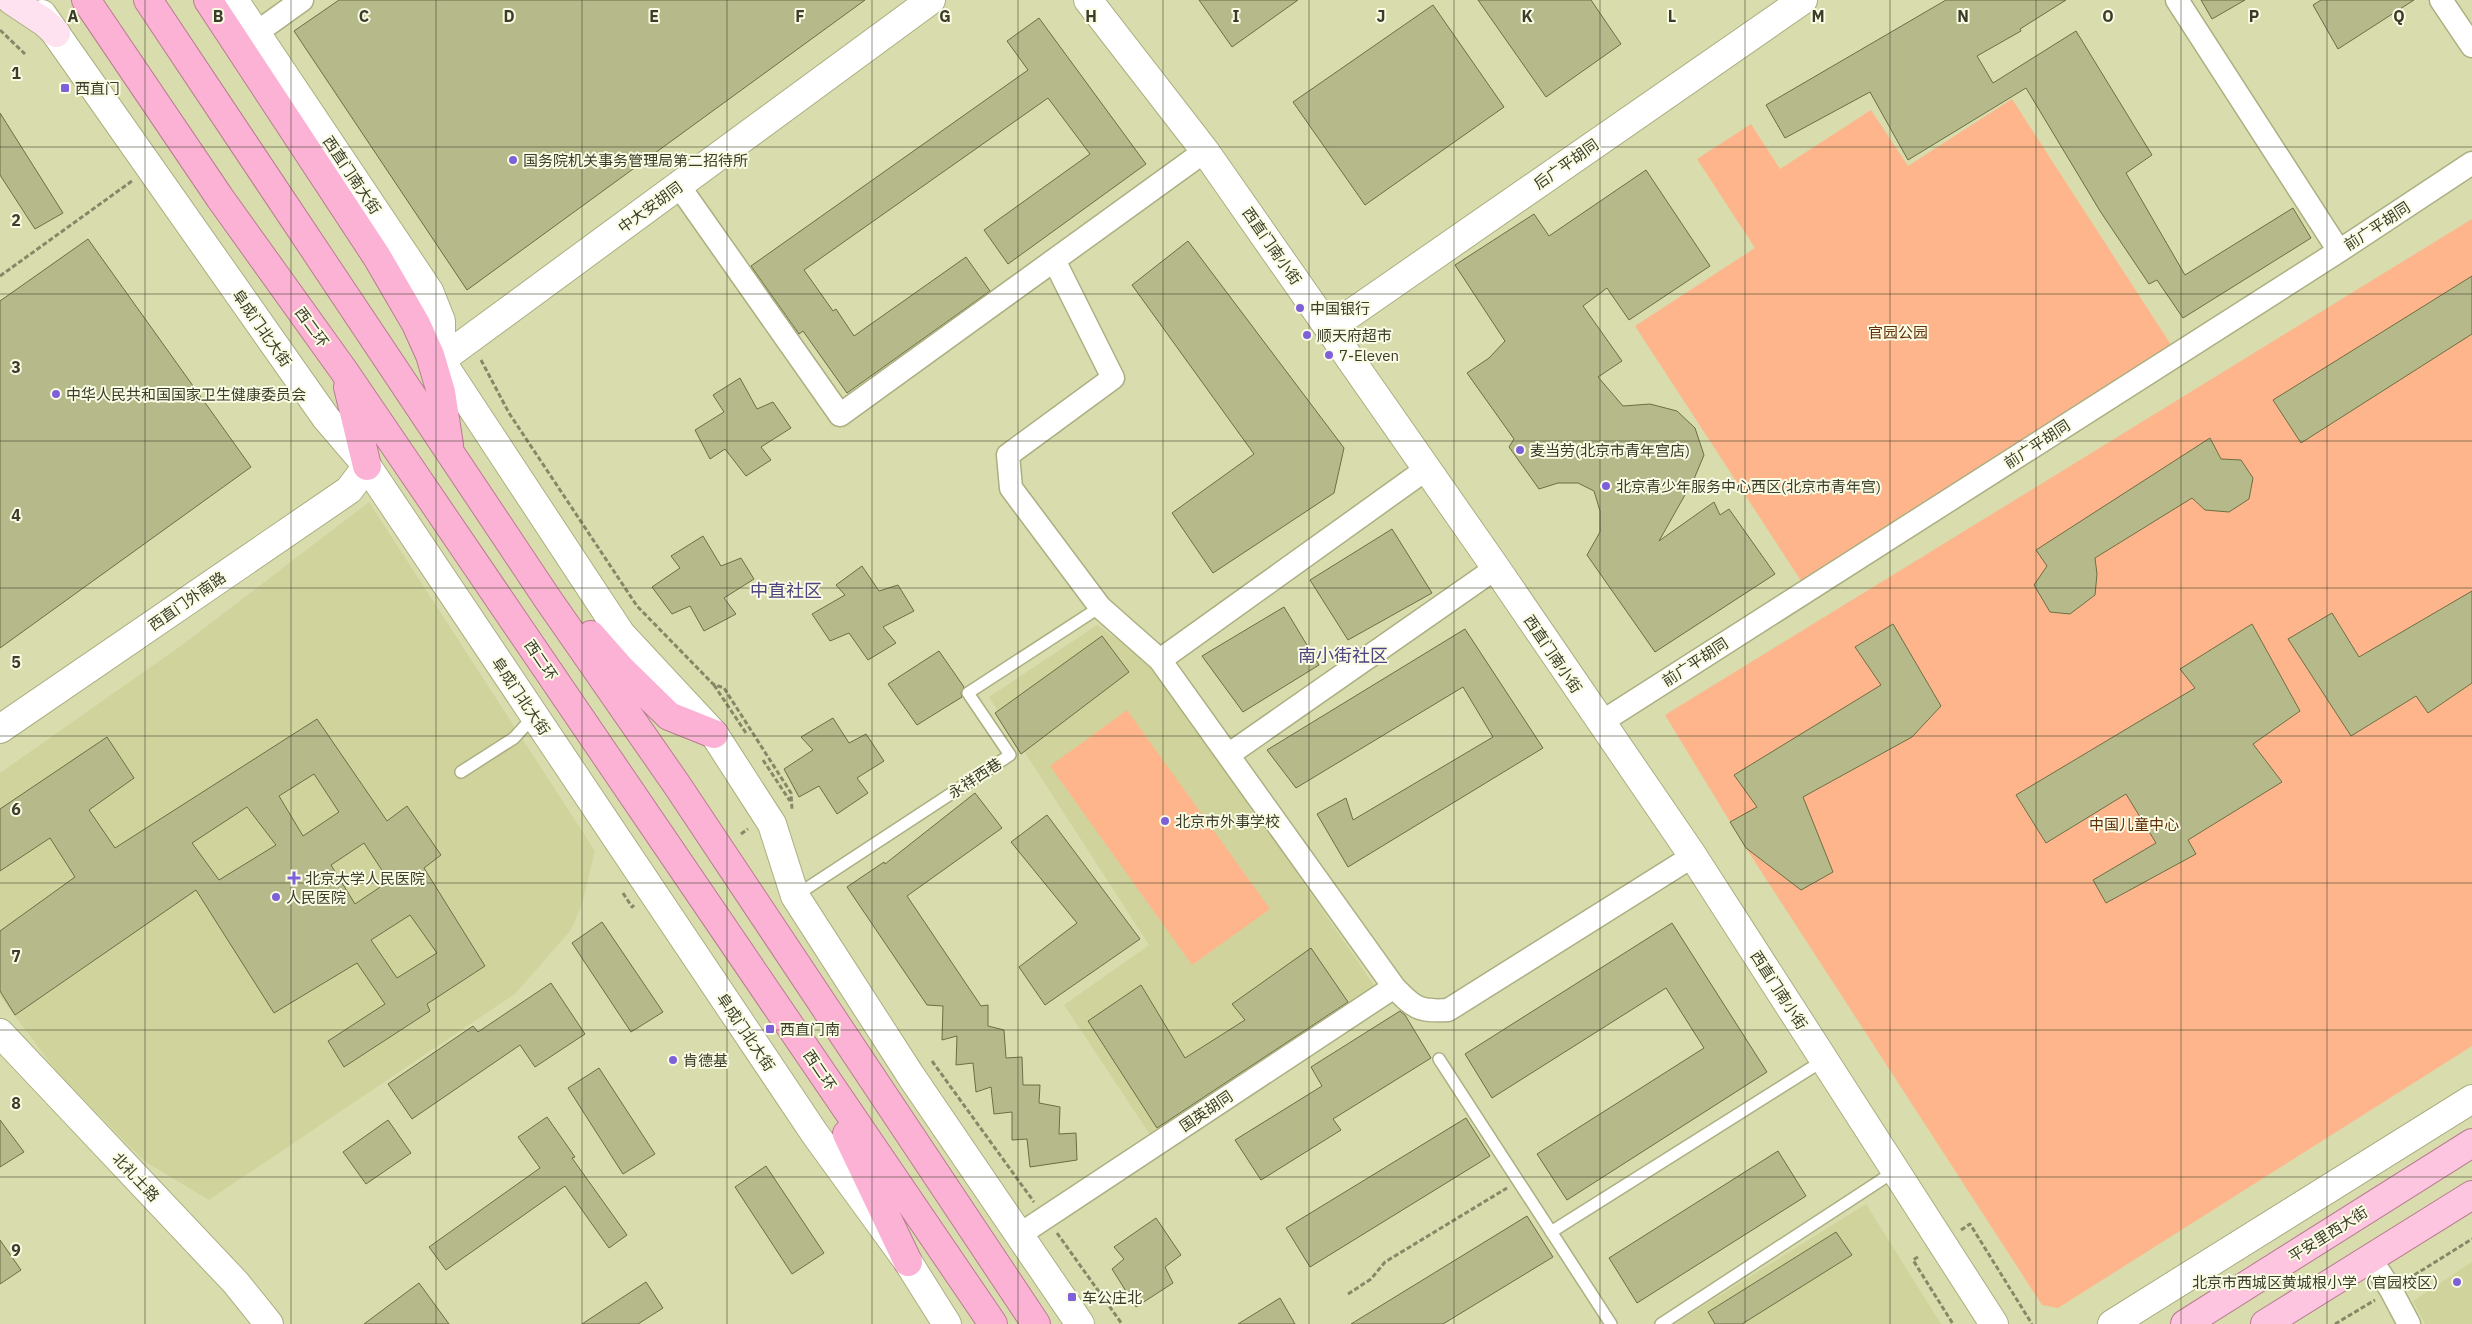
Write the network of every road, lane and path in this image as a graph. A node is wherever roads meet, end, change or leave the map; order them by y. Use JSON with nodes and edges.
{"nodes":[{"id":1,"x":11,"y":0,"type":"edge"},
{"id":2,"x":33,"y":0,"type":"edge"},
{"id":3,"x":86,"y":0,"type":"edge"},
{"id":4,"x":148,"y":0,"type":"edge"},
{"id":5,"x":208,"y":0,"type":"edge"},
{"id":6,"x":234,"y":0,"type":"edge"},
{"id":7,"x":302,"y":0,"type":"edge"},
{"id":8,"x":931,"y":0,"type":"edge"},
{"id":9,"x":1088,"y":0,"type":"edge"},
{"id":10,"x":1803,"y":0,"type":"edge"},
{"id":11,"x":2176,"y":0,"type":"edge"},
{"id":12,"x":2441,"y":0,"type":"edge"},
{"id":13,"x":0,"y":30,"type":"edge"},
{"id":14,"x":56,"y":33,"type":"junction"},
{"id":15,"x":256,"y":33,"type":"junction"},
{"id":16,"x":2472,"y":46,"type":"edge"},
{"id":17,"x":25,"y":54,"type":"dead end"},
{"id":18,"x":1205,"y":151,"type":"junction"},
{"id":19,"x":2472,"y":163,"type":"edge"},
{"id":20,"x":150,"y":168,"type":"junction"},
{"id":21,"x":679,"y":186,"type":"junction"},
{"id":22,"x":2339,"y":251,"type":"junction"},
{"id":23,"x":1055,"y":262,"type":"junction"},
{"id":24,"x":0,"y":276,"type":"edge"},
{"id":25,"x":1330,"y":328,"type":"junction"},
{"id":26,"x":344,"y":371,"type":"junction"},
{"id":27,"x":439,"y":371,"type":"junction"},
{"id":28,"x":456,"y":460,"type":"junction"},
{"id":29,"x":367,"y":466,"type":"junction"},
{"id":30,"x":1425,"y":470,"type":"junction"},
{"id":31,"x":1496,"y":568,"type":"junction"},
{"id":32,"x":547,"y":598,"type":"junction"},
{"id":33,"x":1100,"y":607,"type":"junction"},
{"id":34,"x":1160,"y":660,"type":"junction"},
{"id":35,"x":713,"y":684,"type":"dead end"},
{"id":36,"x":534,"y":716,"type":"junction"},
{"id":37,"x":1600,"y":723,"type":"junction"},
{"id":38,"x":2,"y":724,"type":"edge"},
{"id":39,"x":746,"y":733,"type":"dead end"},
{"id":40,"x":714,"y":734,"type":"junction"},
{"id":41,"x":1228,"y":755,"type":"junction"},
{"id":42,"x":763,"y":760,"type":"dead end"},
{"id":43,"x":461,"y":772,"type":"dead end"},
{"id":44,"x":790,"y":801,"type":"dead end"},
{"id":45,"x":1693,"y":856,"type":"junction"},
{"id":46,"x":795,"y":896,"type":"junction"},
{"id":47,"x":1394,"y":987,"type":"junction"},
{"id":48,"x":0,"y":1033,"type":"edge"},
{"id":49,"x":811,"y":1056,"type":"junction"},
{"id":50,"x":1438,"y":1059,"type":"dead end"},
{"id":51,"x":1824,"y":1060,"type":"junction"},
{"id":52,"x":2472,"y":1099,"type":"edge"},
{"id":53,"x":2472,"y":1143,"type":"edge"},
{"id":54,"x":1896,"y":1171,"type":"junction"},
{"id":55,"x":1518,"y":1181,"type":"junction"},
{"id":56,"x":2472,"y":1195,"type":"edge"},
{"id":57,"x":1959,"y":1231,"type":"dead end"},
{"id":58,"x":1551,"y":1232,"type":"junction"},
{"id":59,"x":1019,"y":1236,"type":"junction"},
{"id":60,"x":1918,"y":1257,"type":"dead end"},
{"id":61,"x":2370,"y":1258,"type":"junction"},
{"id":62,"x":908,"y":1262,"type":"junction"},
{"id":63,"x":1348,"y":1294,"type":"dead end"},
{"id":64,"x":269,"y":1324,"type":"edge"},
{"id":65,"x":947,"y":1324,"type":"edge"},
{"id":66,"x":993,"y":1324,"type":"edge"},
{"id":67,"x":1036,"y":1324,"type":"edge"},
{"id":68,"x":1080,"y":1324,"type":"edge"},
{"id":69,"x":1611,"y":1324,"type":"edge"},
{"id":70,"x":1661,"y":1324,"type":"edge"},
{"id":71,"x":1952,"y":1324,"type":"edge"},
{"id":72,"x":1994,"y":1324,"type":"edge"},
{"id":73,"x":2032,"y":1324,"type":"edge"},
{"id":74,"x":2112,"y":1324,"type":"edge"},
{"id":75,"x":2185,"y":1324,"type":"edge"},
{"id":76,"x":2265,"y":1324,"type":"edge"},
{"id":77,"x":2409,"y":1324,"type":"edge"}],
"edges":[{"from":1,"to":14,"type":"main road"},
{"from":2,"to":14,"type":"street"},
{"from":3,"to":26,"type":"highway","name":"西二环"},
{"from":4,"to":28,"type":"highway"},
{"from":5,"to":27,"type":"highway"},
{"from":6,"to":15,"type":"street","name":"西直门南大街"},
{"from":7,"to":15,"type":"street"},
{"from":8,"to":21,"type":"street","name":"中大安胡同"},
{"from":9,"to":18,"type":"street","name":"西直门南小街"},
{"from":10,"to":25,"type":"street","name":"后广平胡同"},
{"from":11,"to":22,"type":"street"},
{"from":12,"to":16,"type":"street"},
{"from":13,"to":17,"type":"path"},
{"from":14,"to":20,"type":"street","name":"阜成门北大街"},
{"from":15,"to":27,"type":"street","name":"西直门南大街"},
{"from":18,"to":23,"type":"street"},
{"from":18,"to":25,"type":"street","name":"西直门南小街"},
{"from":19,"to":22,"type":"street","name":"前广平胡同"},
{"from":20,"to":24,"type":"path"},
{"from":20,"to":29,"type":"street","name":"阜成门北大街"},
{"from":21,"to":23,"type":"street"},
{"from":21,"to":27,"type":"street","name":"中大安胡同"},
{"from":22,"to":37,"type":"street","name":"前广平胡同"},
{"from":23,"to":33,"type":"street"},
{"from":25,"to":30,"type":"street","name":"西直门南小街"},
{"from":26,"to":29,"type":"highway"},
{"from":26,"to":49,"type":"highway","name":"西二环"},
{"from":27,"to":28,"type":"highway"},
{"from":27,"to":40,"type":"street"},
{"from":28,"to":32,"type":"highway"},
{"from":29,"to":36,"type":"street","name":"阜成门北大街"},
{"from":29,"to":38,"type":"street","name":"西直门外南路"},
{"from":30,"to":31,"type":"street","name":"西直门南小街"},
{"from":30,"to":34,"type":"street"},
{"from":31,"to":37,"type":"street","name":"西直门南小街"},
{"from":31,"to":41,"type":"street"},
{"from":32,"to":40,"type":"highway"},
{"from":32,"to":67,"type":"highway"},
{"from":33,"to":34,"type":"street"},
{"from":33,"to":46,"type":"lane","name":"永祥西巷"},
{"from":34,"to":41,"type":"street"},
{"from":35,"to":39,"type":"path"},
{"from":36,"to":43,"type":"lane"},
{"from":36,"to":62,"type":"street","name":"阜成门北大街"},
{"from":37,"to":45,"type":"street","name":"西直门南小街"},
{"from":40,"to":46,"type":"street"},
{"from":41,"to":47,"type":"street"},
{"from":42,"to":44,"type":"path"},
{"from":45,"to":47,"type":"street"},
{"from":45,"to":51,"type":"street","name":"西直门南小街"},
{"from":46,"to":59,"type":"street"},
{"from":47,"to":59,"type":"street","name":"国英胡同"},
{"from":48,"to":64,"type":"street","name":"北礼士路"},
{"from":49,"to":62,"type":"highway"},
{"from":49,"to":66,"type":"highway","name":"西二环"},
{"from":50,"to":55,"type":"lane"},
{"from":51,"to":54,"type":"street","name":"西直门南小街"},
{"from":51,"to":58,"type":"lane"},
{"from":52,"to":74,"type":"street"},
{"from":53,"to":75,"type":"main road","name":"平安里西大街"},
{"from":54,"to":70,"type":"lane"},
{"from":54,"to":72,"type":"street","name":"西直门南小街"},
{"from":55,"to":58,"type":"lane"},
{"from":55,"to":63,"type":"path"},
{"from":56,"to":61,"type":"main road"},
{"from":57,"to":73,"type":"path"},
{"from":58,"to":69,"type":"lane"},
{"from":59,"to":68,"type":"street"},
{"from":60,"to":71,"type":"path"},
{"from":61,"to":76,"type":"main road"},
{"from":61,"to":77,"type":"street"},
{"from":62,"to":65,"type":"street","name":"阜成门北大街"}]}
